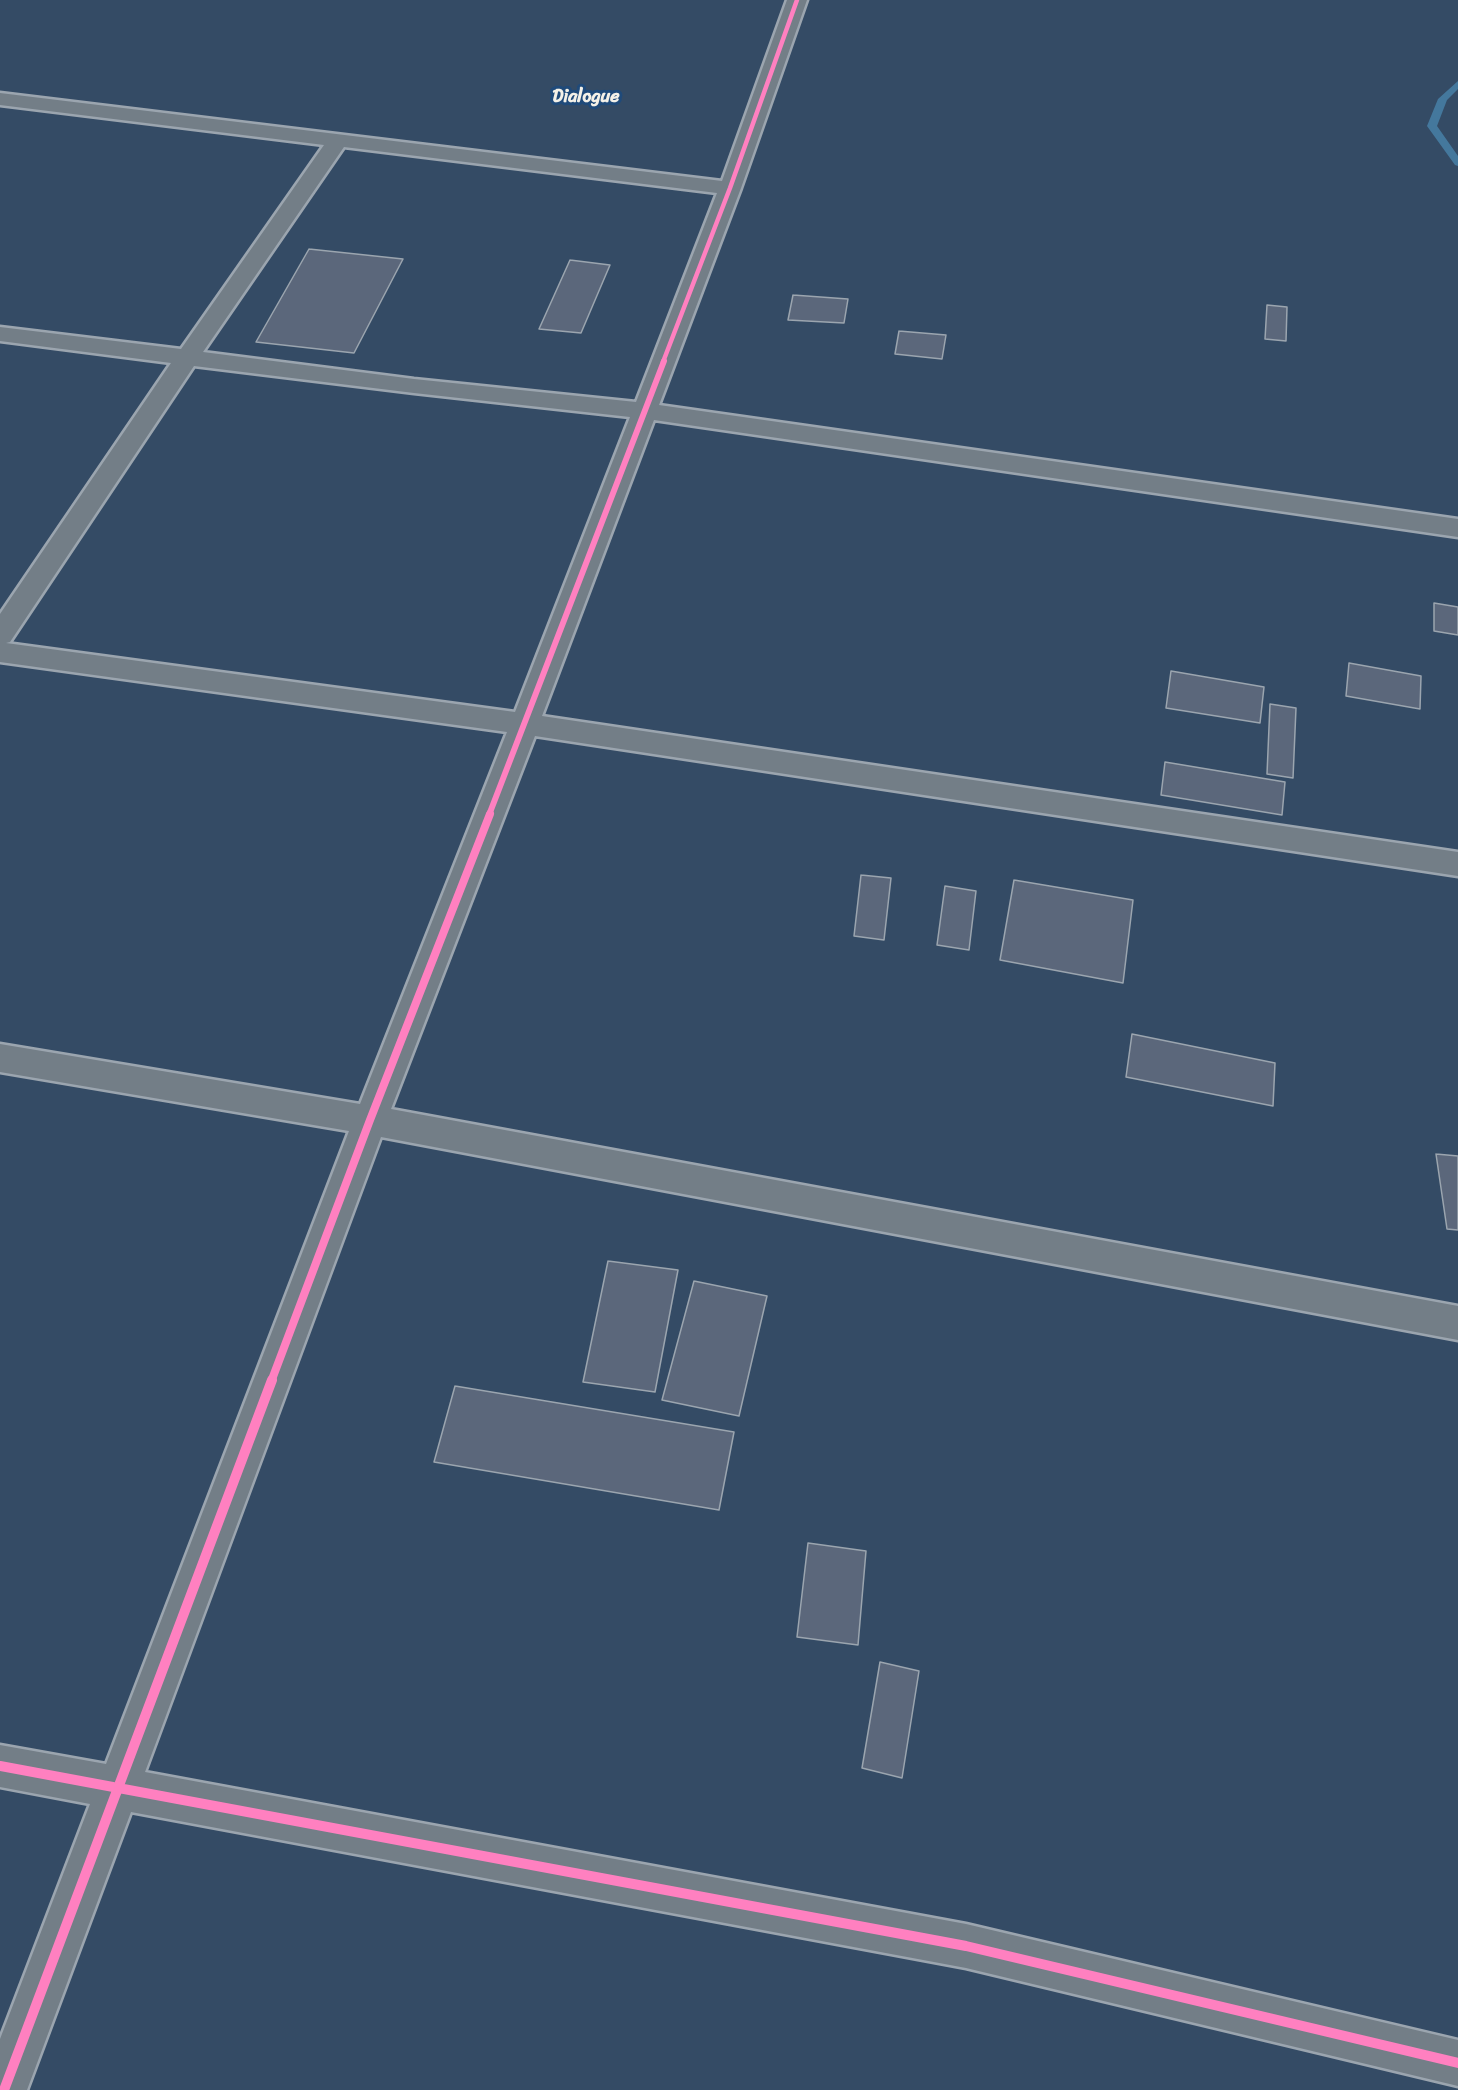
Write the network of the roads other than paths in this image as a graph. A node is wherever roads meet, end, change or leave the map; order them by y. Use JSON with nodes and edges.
{"nodes":[{"id":1,"x":797,"y":0,"type":"edge"},
{"id":2,"x":0,"y":99,"type":"edge"},
{"id":3,"x":339,"y":139,"type":"junction"},
{"id":4,"x":730,"y":188,"type":"junction"},
{"id":5,"x":0,"y":333,"type":"edge"},
{"id":6,"x":188,"y":356,"type":"junction"},
{"id":7,"x":645,"y":411,"type":"junction"},
{"id":8,"x":1458,"y":528,"type":"edge"},
{"id":9,"x":0,"y":635,"type":"edge"},
{"id":10,"x":0,"y":652,"type":"edge"},
{"id":11,"x":525,"y":724,"type":"junction"},
{"id":12,"x":1458,"y":864,"type":"edge"},
{"id":13,"x":0,"y":1058,"type":"edge"},
{"id":14,"x":370,"y":1120,"type":"junction"},
{"id":15,"x":1458,"y":1323,"type":"edge"},
{"id":16,"x":0,"y":1766,"type":"edge"},
{"id":17,"x":117,"y":1789,"type":"junction"},
{"id":18,"x":1458,"y":2063,"type":"edge"},
{"id":19,"x":3,"y":2090,"type":"edge"}],
"edges":[{"from":1,"to":4,"type":"street"},
{"from":2,"to":3,"type":"street"},
{"from":3,"to":4,"type":"street"},
{"from":3,"to":6,"type":"street"},
{"from":4,"to":7,"type":"street"},
{"from":5,"to":6,"type":"street"},
{"from":6,"to":7,"type":"street"},
{"from":6,"to":9,"type":"street"},
{"from":7,"to":8,"type":"street"},
{"from":7,"to":11,"type":"street"},
{"from":10,"to":11,"type":"street"},
{"from":11,"to":12,"type":"street"},
{"from":11,"to":14,"type":"street"},
{"from":13,"to":14,"type":"street"},
{"from":14,"to":15,"type":"street"},
{"from":14,"to":17,"type":"street"},
{"from":16,"to":17,"type":"street"},
{"from":17,"to":18,"type":"street"},
{"from":17,"to":19,"type":"street"}]}
